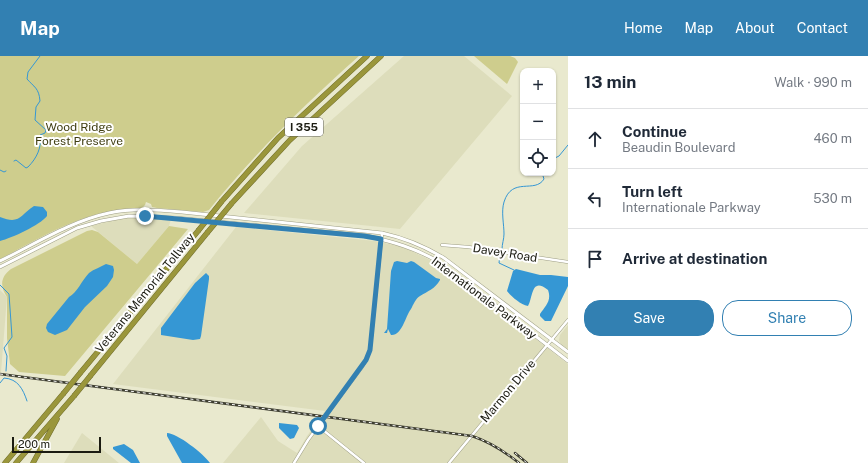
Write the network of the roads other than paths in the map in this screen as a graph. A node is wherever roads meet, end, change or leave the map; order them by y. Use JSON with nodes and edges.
{"nodes":[{"id":1,"x":367,"y":56,"type":"edge"},
{"id":2,"x":381,"y":56,"type":"edge"},
{"id":3,"x":382,"y":233,"type":"junction"},
{"id":4,"x":381,"y":239,"type":"junction"},
{"id":5,"x":442,"y":245,"type":"dead end"},
{"id":6,"x":0,"y":261,"type":"edge"},
{"id":7,"x":568,"y":262,"type":"edge"},
{"id":8,"x":0,"y":267,"type":"edge"},
{"id":9,"x":568,"y":320,"type":"edge"},
{"id":10,"x":552,"y":339,"type":"junction"},
{"id":11,"x":547,"y":345,"type":"junction"},
{"id":12,"x":568,"y":352,"type":"edge"},
{"id":13,"x":568,"y":361,"type":"edge"},
{"id":14,"x":63,"y":409,"type":"junction"},
{"id":15,"x":318,"y":426,"type":"junction"},
{"id":16,"x":5,"y":463,"type":"edge"},
{"id":17,"x":16,"y":463,"type":"edge"},
{"id":18,"x":33,"y":463,"type":"edge"},
{"id":19,"x":294,"y":463,"type":"edge"},
{"id":20,"x":364,"y":463,"type":"edge"},
{"id":21,"x":449,"y":463,"type":"edge"}],
"edges":[{"from":1,"to":16,"type":"highway","name":"Veterans Memorial Tollway","number":"I 355","bridge":true},
{"from":2,"to":14,"type":"highway","name":"Veterans Memorial Tollway","number":"I 355","bridge":true},
{"from":3,"to":4,"type":"street"},
{"from":3,"to":6,"type":"street","name":"Internationale Parkway"},
{"from":3,"to":10,"type":"street","name":"Internationale Parkway"},
{"from":4,"to":8,"type":"street","name":"Internationale Parkway"},
{"from":4,"to":11,"type":"street","name":"Internationale Parkway"},
{"from":4,"to":15,"type":"street"},
{"from":5,"to":7,"type":"street","name":"Davey Road"},
{"from":9,"to":10,"type":"street","name":"Marmon Drive"},
{"from":10,"to":11,"type":"street","name":"Marmon Drive"},
{"from":10,"to":12,"type":"street","name":"Internationale Parkway"},
{"from":11,"to":13,"type":"street","name":"Internationale Parkway"},
{"from":11,"to":21,"type":"street","name":"Marmon Drive"},
{"from":14,"to":17,"type":"highway","name":"Veterans Memorial Tollway","number":"I 355"},
{"from":14,"to":18,"type":"highway"},
{"from":15,"to":19,"type":"street"},
{"from":15,"to":20,"type":"street"}]}
